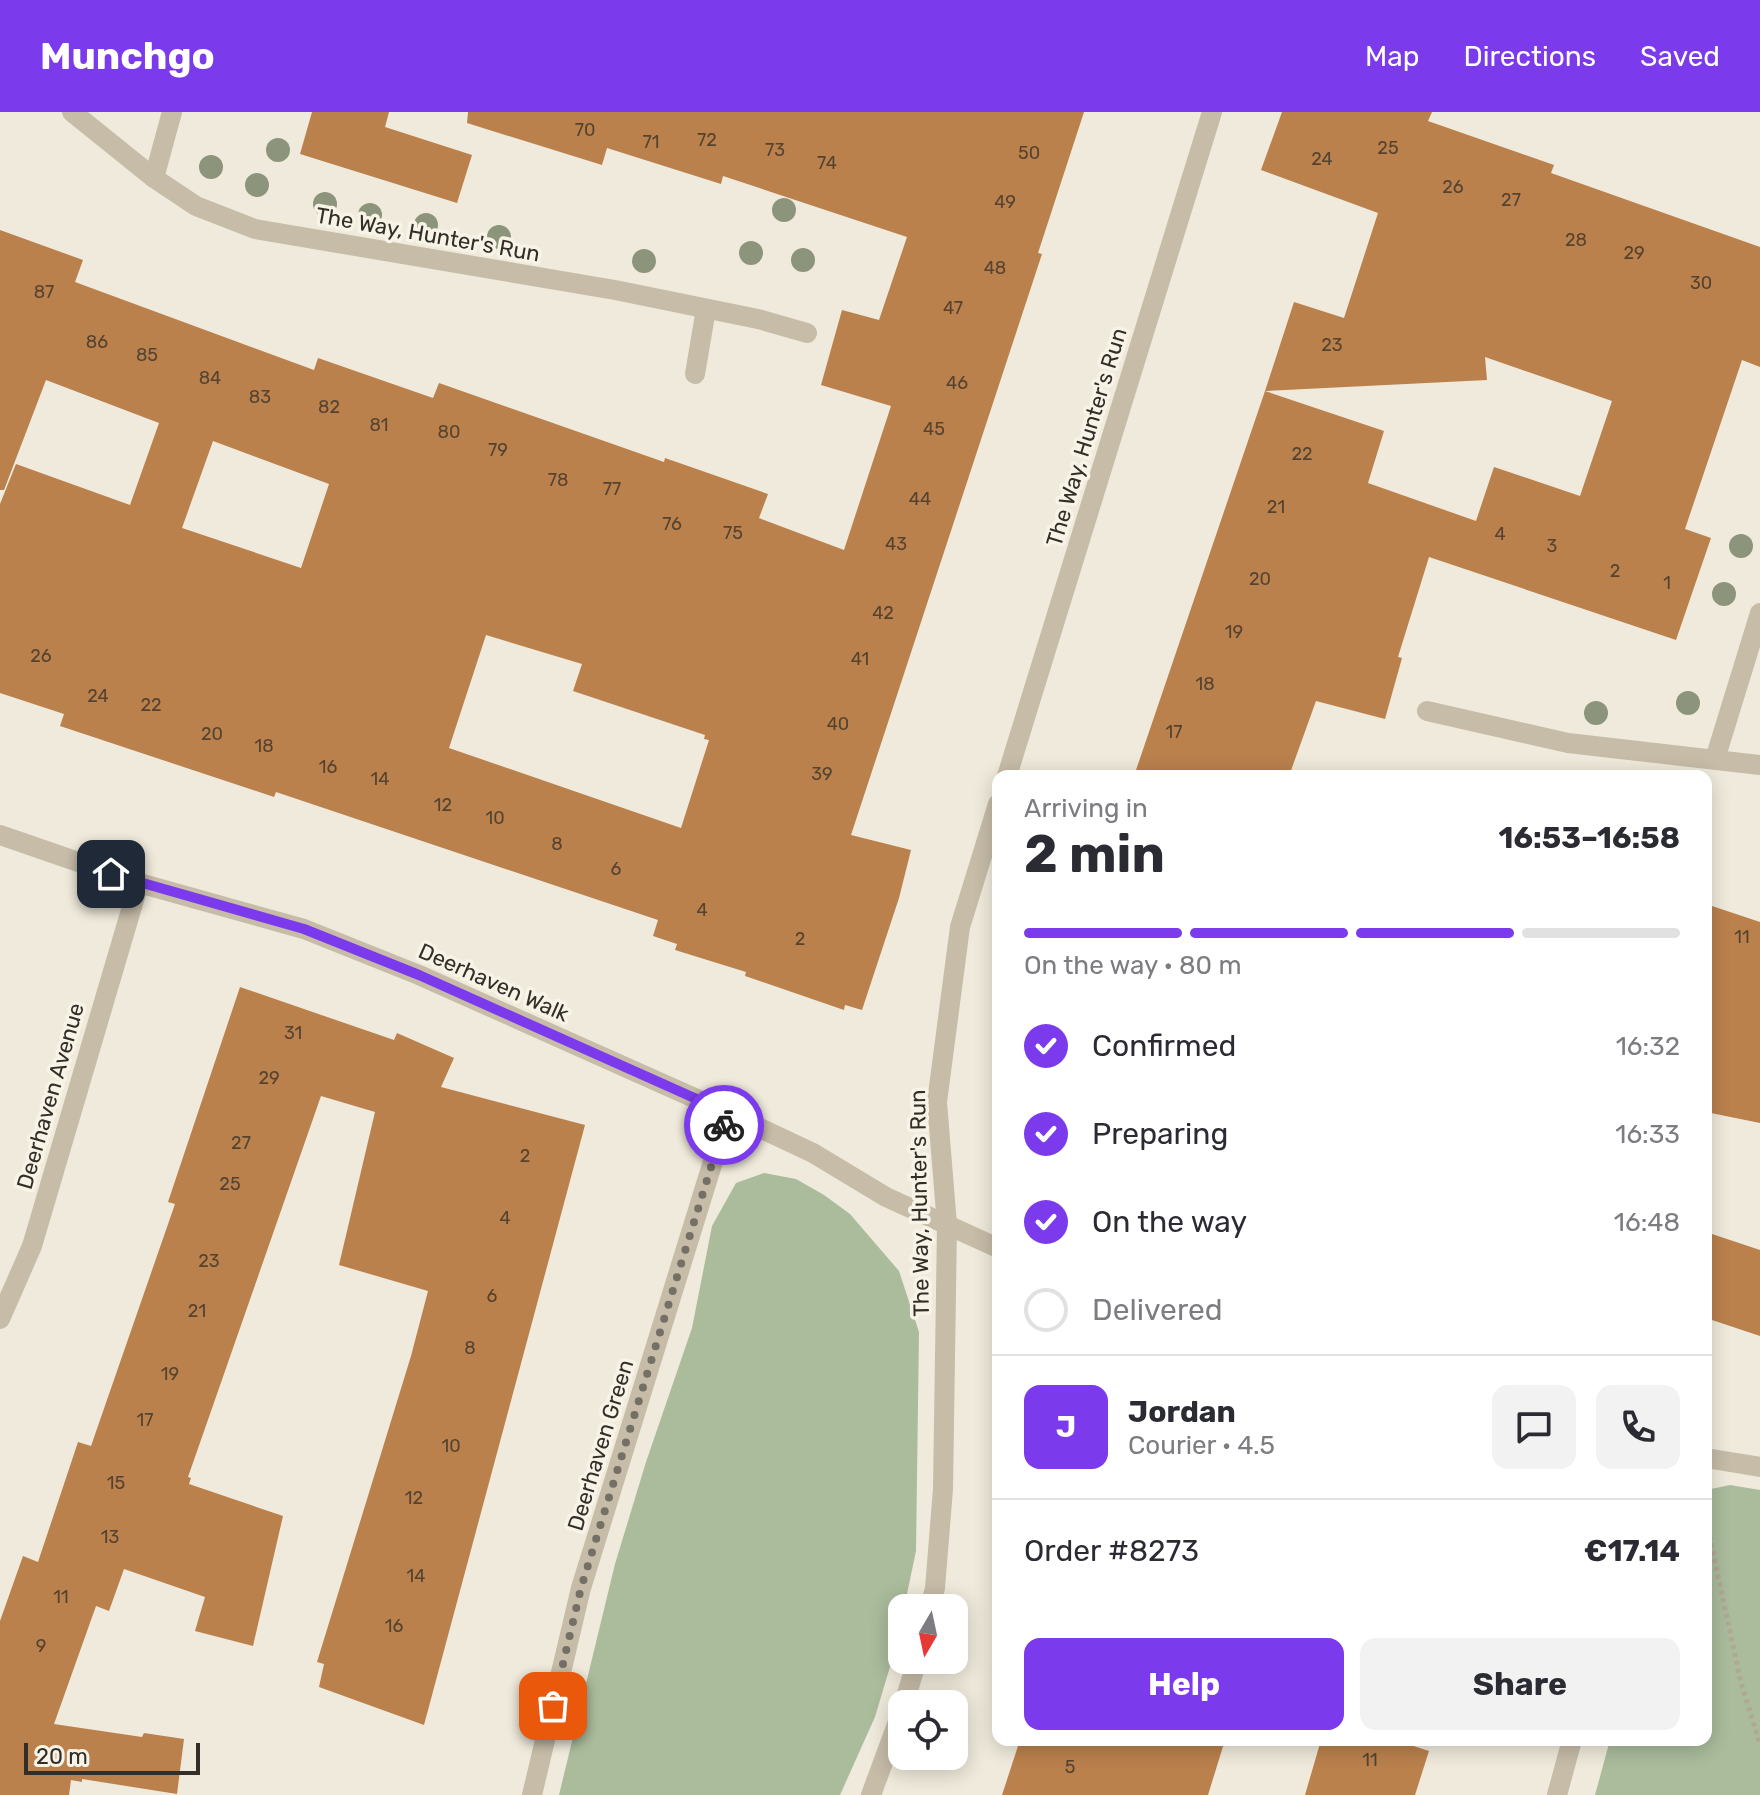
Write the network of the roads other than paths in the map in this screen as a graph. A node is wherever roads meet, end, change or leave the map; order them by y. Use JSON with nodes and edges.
{"nodes":[{"id":1,"x":72,"y":112,"type":"edge"},
{"id":2,"x":172,"y":112,"type":"edge"},
{"id":3,"x":1212,"y":112,"type":"edge"},
{"id":4,"x":154,"y":178,"type":"junction"},
{"id":5,"x":706,"y":309,"type":"junction"},
{"id":6,"x":807,"y":333,"type":"dead end"},
{"id":7,"x":695,"y":374,"type":"dead end"},
{"id":8,"x":1760,"y":613,"type":"edge"},
{"id":9,"x":1427,"y":711,"type":"dead end"},
{"id":10,"x":1715,"y":759,"type":"junction"},
{"id":11,"x":1760,"y":765,"type":"edge"},
{"id":12,"x":1009,"y":770,"type":"edge"},
{"id":13,"x":992,"y":823,"type":"edge"},
{"id":14,"x":0,"y":835,"type":"edge"},
{"id":15,"x":139,"y":883,"type":"junction"},
{"id":16,"x":728,"y":1113,"type":"junction"},
{"id":17,"x":947,"y":1225,"type":"junction"},
{"id":18,"x":992,"y":1245,"type":"edge"},
{"id":19,"x":0,"y":1319,"type":"edge"},
{"id":20,"x":1712,"y":1459,"type":"edge"},
{"id":21,"x":1760,"y":1467,"type":"edge"},
{"id":22,"x":934,"y":1594,"type":"edge"},
{"id":23,"x":1570,"y":1746,"type":"edge"},
{"id":24,"x":888,"y":1749,"type":"edge"},
{"id":25,"x":532,"y":1795,"type":"edge"},
{"id":26,"x":871,"y":1795,"type":"edge"},
{"id":27,"x":1557,"y":1795,"type":"edge"}],
"edges":[{"from":1,"to":4,"type":"street","name":"The Way, Hunter's Run"},
{"from":2,"to":4,"type":"street"},
{"from":3,"to":12,"type":"street","name":"The Way, Hunter's Run"},
{"from":4,"to":5,"type":"street","name":"The Way, Hunter's Run"},
{"from":5,"to":6,"type":"street","name":"The Way, Hunter's Run"},
{"from":5,"to":7,"type":"street"},
{"from":8,"to":10,"type":"street"},
{"from":9,"to":10,"type":"street"},
{"from":10,"to":11,"type":"street"},
{"from":13,"to":17,"type":"street","name":"The Way, Hunter's Run"},
{"from":14,"to":15,"type":"street","name":"Deerhaven Walk"},
{"from":15,"to":16,"type":"street","name":"Deerhaven Walk"},
{"from":15,"to":19,"type":"street","name":"Deerhaven Avenue"},
{"from":16,"to":17,"type":"street","name":"Deerhaven Walk"},
{"from":16,"to":25,"type":"street","name":"Deerhaven Green"},
{"from":17,"to":18,"type":"street","name":"Deerhaven Walk"},
{"from":17,"to":22,"type":"street","name":"The Way, Hunter's Run"},
{"from":20,"to":21,"type":"street"},
{"from":23,"to":27,"type":"street"},
{"from":24,"to":26,"type":"street"}]}
